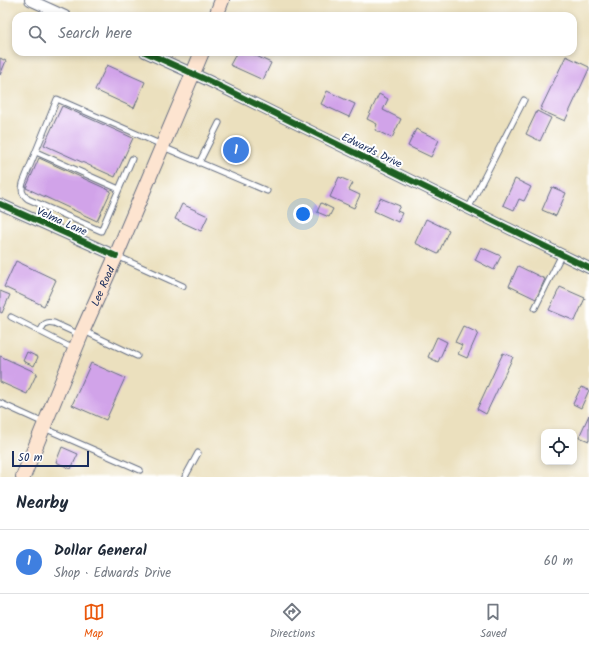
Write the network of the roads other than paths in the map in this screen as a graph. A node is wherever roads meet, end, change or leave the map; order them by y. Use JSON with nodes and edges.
{"nodes":[{"id":1,"x":30,"y":0,"type":"edge"},
{"id":2,"x":222,"y":0,"type":"edge"},
{"id":3,"x":57,"y":12,"type":"edge"},
{"id":4,"x":218,"y":12,"type":"edge"},
{"id":5,"x":154,"y":56,"type":"edge"},
{"id":6,"x":201,"y":56,"type":"edge"},
{"id":7,"x":194,"y":74,"type":"junction"},
{"id":8,"x":524,"y":100,"type":"dead end"},
{"id":9,"x":219,"y":122,"type":"dead end"},
{"id":10,"x":163,"y":146,"type":"junction"},
{"id":11,"x":36,"y":152,"type":"junction"},
{"id":12,"x":132,"y":159,"type":"dead end"},
{"id":13,"x":199,"y":163,"type":"junction"},
{"id":14,"x":119,"y":189,"type":"junction"},
{"id":15,"x":267,"y":191,"type":"dead end"},
{"id":16,"x":0,"y":204,"type":"edge"},
{"id":17,"x":468,"y":209,"type":"junction"},
{"id":18,"x":562,"y":254,"type":"junction"},
{"id":19,"x":116,"y":256,"type":"junction"},
{"id":20,"x":589,"y":268,"type":"edge"},
{"id":21,"x":183,"y":286,"type":"dead end"},
{"id":22,"x":535,"y":308,"type":"dead end"},
{"id":23,"x":11,"y":317,"type":"dead end"},
{"id":24,"x":40,"y":332,"type":"junction"},
{"id":25,"x":82,"y":333,"type":"junction"},
{"id":26,"x":75,"y":350,"type":"junction"},
{"id":27,"x":137,"y":356,"type":"dead end"},
{"id":28,"x":0,"y":403,"type":"edge"},
{"id":29,"x":44,"y":425,"type":"junction"},
{"id":30,"x":198,"y":453,"type":"dead end"},
{"id":31,"x":140,"y":470,"type":"dead end"},
{"id":32,"x":23,"y":477,"type":"edge"},
{"id":33,"x":185,"y":477,"type":"edge"}],
"edges":[{"from":1,"to":3,"type":"street"},
{"from":2,"to":4,"type":"main road"},
{"from":5,"to":7,"type":"street","name":"Edwards Drive"},
{"from":6,"to":7,"type":"main road","name":"Lee Road"},
{"from":7,"to":10,"type":"main road","name":"Lee Road"},
{"from":7,"to":17,"type":"street","name":"Edwards Drive"},
{"from":8,"to":17,"type":"lane"},
{"from":9,"to":13,"type":"lane"},
{"from":10,"to":11,"type":"lane"},
{"from":10,"to":13,"type":"lane"},
{"from":10,"to":19,"type":"main road","name":"Lee Road"},
{"from":11,"to":14,"type":"lane"},
{"from":11,"to":14,"type":"lane"},
{"from":12,"to":14,"type":"lane"},
{"from":13,"to":15,"type":"lane"},
{"from":16,"to":19,"type":"street","name":"Velma Lane"},
{"from":17,"to":18,"type":"street","name":"Edwards Drive"},
{"from":18,"to":20,"type":"street","name":"Edwards Drive"},
{"from":18,"to":22,"type":"lane"},
{"from":19,"to":21,"type":"lane"},
{"from":19,"to":25,"type":"main road","name":"Lee Road"},
{"from":23,"to":24,"type":"lane"},
{"from":24,"to":25,"type":"lane"},
{"from":24,"to":26,"type":"lane"},
{"from":25,"to":26,"type":"main road","name":"Lee Road"},
{"from":25,"to":27,"type":"lane"},
{"from":26,"to":29,"type":"main road","name":"Lee Road"},
{"from":28,"to":29,"type":"lane"},
{"from":29,"to":31,"type":"lane"},
{"from":29,"to":32,"type":"main road","name":"Lee Road"},
{"from":30,"to":33,"type":"lane"}]}
